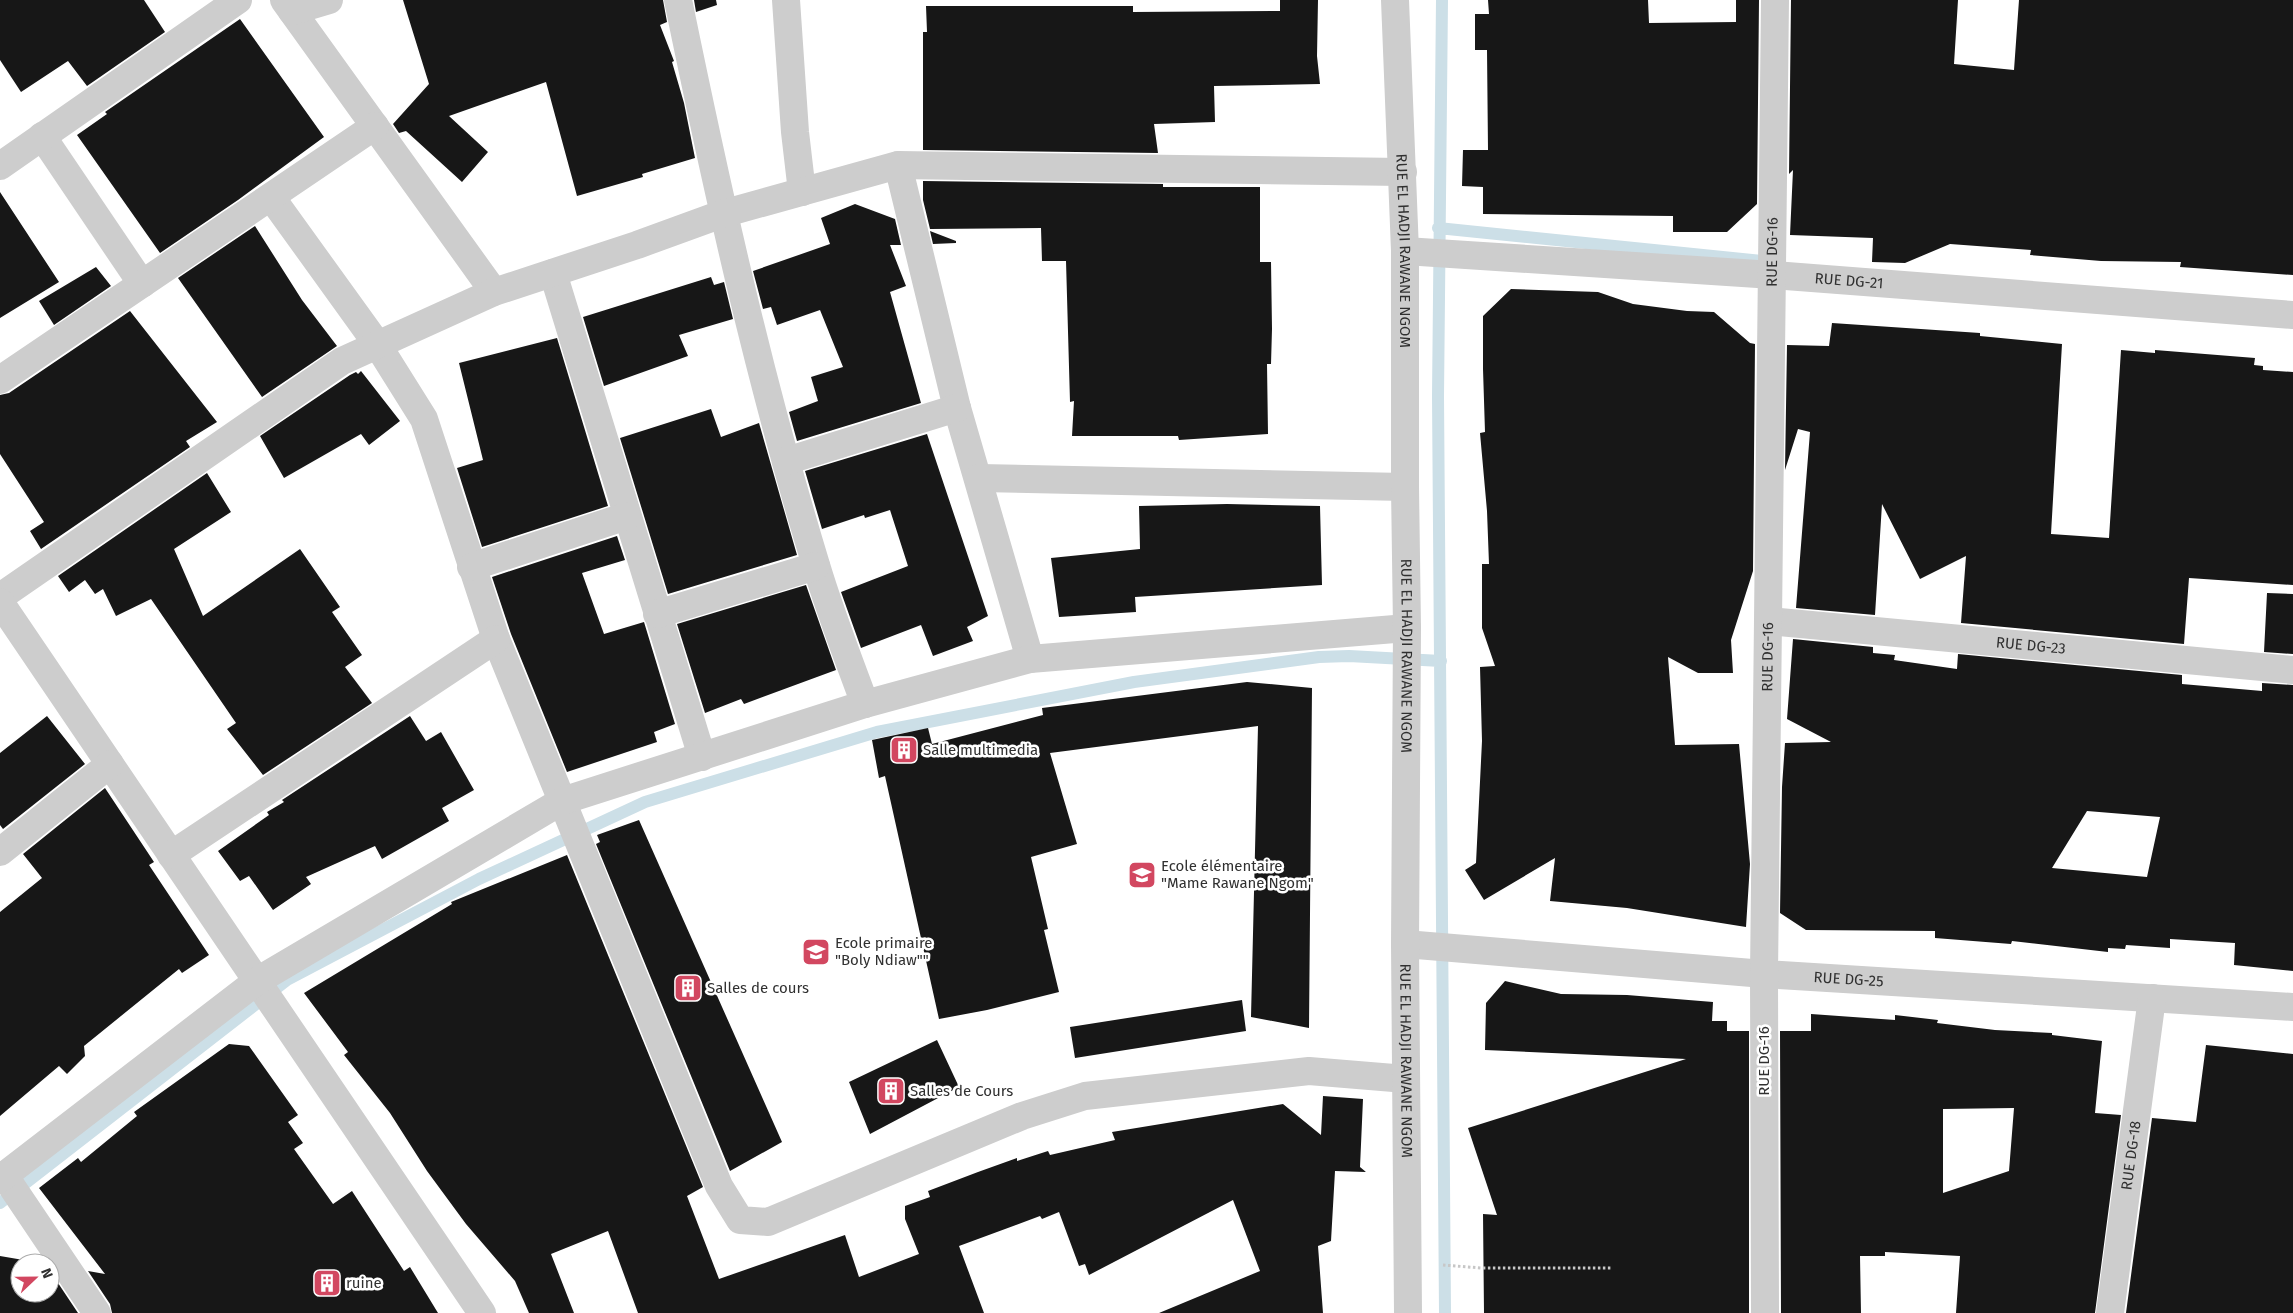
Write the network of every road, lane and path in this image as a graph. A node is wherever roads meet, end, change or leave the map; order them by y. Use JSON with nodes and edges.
{"nodes":[{"id":1,"x":238,"y":0,"type":"edge"},
{"id":2,"x":328,"y":0,"type":"edge"},
{"id":3,"x":678,"y":0,"type":"edge"},
{"id":4,"x":786,"y":0,"type":"edge"},
{"id":5,"x":1395,"y":0,"type":"edge"},
{"id":6,"x":1775,"y":0,"type":"edge"},
{"id":7,"x":288,"y":6,"type":"edge"},
{"id":8,"x":375,"y":126,"type":"junction"},
{"id":9,"x":42,"y":136,"type":"junction"},
{"id":10,"x":898,"y":165,"type":"junction"},
{"id":11,"x":0,"y":166,"type":"edge"},
{"id":12,"x":1403,"y":172,"type":"junction"},
{"id":13,"x":802,"y":192,"type":"junction"},
{"id":14,"x":271,"y":197,"type":"junction"},
{"id":15,"x":722,"y":214,"type":"junction"},
{"id":16,"x":1405,"y":251,"type":"junction"},
{"id":17,"x":554,"y":273,"type":"junction"},
{"id":18,"x":1773,"y":274,"type":"junction"},
{"id":19,"x":142,"y":284,"type":"junction"},
{"id":20,"x":494,"y":292,"type":"junction"},
{"id":21,"x":2293,"y":315,"type":"edge"},
{"id":22,"x":377,"y":344,"type":"junction"},
{"id":23,"x":0,"y":380,"type":"edge"},
{"id":24,"x":957,"y":408,"type":"junction"},
{"id":25,"x":786,"y":461,"type":"junction"},
{"id":26,"x":979,"y":478,"type":"junction"},
{"id":27,"x":1404,"y":487,"type":"junction"},
{"id":28,"x":626,"y":516,"type":"junction"},
{"id":29,"x":816,"y":566,"type":"junction"},
{"id":30,"x":472,"y":567,"type":"junction"},
{"id":31,"x":0,"y":596,"type":"edge"},
{"id":32,"x":0,"y":602,"type":"edge"},
{"id":33,"x":658,"y":614,"type":"junction"},
{"id":34,"x":1768,"y":621,"type":"junction"},
{"id":35,"x":1407,"y":628,"type":"junction"},
{"id":36,"x":496,"y":639,"type":"junction"},
{"id":37,"x":1030,"y":660,"type":"junction"},
{"id":38,"x":2293,"y":670,"type":"edge"},
{"id":39,"x":864,"y":704,"type":"junction"},
{"id":40,"x":702,"y":756,"type":"junction"},
{"id":41,"x":110,"y":764,"type":"junction"},
{"id":42,"x":562,"y":801,"type":"junction"},
{"id":43,"x":0,"y":852,"type":"edge"},
{"id":44,"x":171,"y":855,"type":"junction"},
{"id":45,"x":1405,"y":944,"type":"junction"},
{"id":46,"x":1764,"y":974,"type":"junction"},
{"id":47,"x":257,"y":981,"type":"junction"},
{"id":48,"x":2152,"y":998,"type":"junction"},
{"id":49,"x":2293,"y":1007,"type":"edge"},
{"id":50,"x":1406,"y":1079,"type":"junction"},
{"id":51,"x":2,"y":1177,"type":"edge"},
{"id":52,"x":1408,"y":1262,"type":"junction"},
{"id":53,"x":1612,"y":1268,"type":"dead end"},
{"id":54,"x":96,"y":1313,"type":"edge"},
{"id":55,"x":482,"y":1313,"type":"edge"},
{"id":56,"x":1408,"y":1313,"type":"edge"},
{"id":57,"x":1765,"y":1313,"type":"edge"},
{"id":58,"x":2110,"y":1313,"type":"edge"}],
"edges":[{"from":1,"to":9,"type":"street"},
{"from":2,"to":7,"type":"street"},
{"from":3,"to":15,"type":"street"},
{"from":4,"to":13,"type":"street"},
{"from":5,"to":12,"type":"street","name":"RUE EL HADJI RAWANE NGOM"},
{"from":6,"to":18,"type":"street","name":"RUE DG-16"},
{"from":7,"to":8,"type":"street"},
{"from":8,"to":14,"type":"street"},
{"from":8,"to":20,"type":"street"},
{"from":9,"to":11,"type":"street"},
{"from":9,"to":19,"type":"street"},
{"from":10,"to":12,"type":"street"},
{"from":10,"to":13,"type":"street"},
{"from":10,"to":24,"type":"street"},
{"from":12,"to":16,"type":"street","name":"RUE EL HADJI RAWANE NGOM"},
{"from":13,"to":15,"type":"street"},
{"from":14,"to":19,"type":"street"},
{"from":14,"to":22,"type":"street"},
{"from":15,"to":17,"type":"street"},
{"from":15,"to":25,"type":"street"},
{"from":16,"to":18,"type":"street","name":"RUE DG-21"},
{"from":16,"to":27,"type":"street","name":"RUE EL HADJI RAWANE NGOM"},
{"from":17,"to":20,"type":"street"},
{"from":17,"to":28,"type":"street"},
{"from":18,"to":21,"type":"street","name":"RUE DG-21"},
{"from":18,"to":34,"type":"street","name":"RUE DG-16"},
{"from":19,"to":23,"type":"street"},
{"from":20,"to":22,"type":"street"},
{"from":22,"to":30,"type":"street"},
{"from":22,"to":31,"type":"street"},
{"from":24,"to":25,"type":"street"},
{"from":24,"to":26,"type":"street"},
{"from":25,"to":29,"type":"street"},
{"from":26,"to":27,"type":"street"},
{"from":26,"to":37,"type":"street"},
{"from":27,"to":35,"type":"street","name":"RUE EL HADJI RAWANE NGOM"},
{"from":28,"to":30,"type":"street"},
{"from":28,"to":33,"type":"street"},
{"from":29,"to":33,"type":"street"},
{"from":29,"to":39,"type":"street"},
{"from":30,"to":36,"type":"street"},
{"from":32,"to":41,"type":"street"},
{"from":33,"to":40,"type":"street"},
{"from":34,"to":38,"type":"street","name":"RUE DG-23"},
{"from":34,"to":46,"type":"street","name":"RUE DG-16"},
{"from":35,"to":37,"type":"street"},
{"from":35,"to":45,"type":"street","name":"RUE EL HADJI RAWANE NGOM"},
{"from":36,"to":42,"type":"street"},
{"from":36,"to":44,"type":"street"},
{"from":37,"to":39,"type":"street"},
{"from":39,"to":40,"type":"street"},
{"from":40,"to":42,"type":"street"},
{"from":41,"to":43,"type":"street"},
{"from":41,"to":44,"type":"street"},
{"from":42,"to":47,"type":"street"},
{"from":42,"to":50,"type":"street"},
{"from":44,"to":47,"type":"street"},
{"from":45,"to":46,"type":"street","name":"RUE DG-25"},
{"from":45,"to":50,"type":"street","name":"RUE EL HADJI RAWANE NGOM"},
{"from":46,"to":48,"type":"street","name":"RUE DG-25"},
{"from":46,"to":57,"type":"street","name":"RUE DG-16"},
{"from":47,"to":51,"type":"street"},
{"from":47,"to":55,"type":"street"},
{"from":48,"to":49,"type":"street","name":"RUE DG-25"},
{"from":48,"to":58,"type":"street","name":"RUE DG-18"},
{"from":50,"to":52,"type":"street","name":"RUE EL HADJI RAWANE NGOM"},
{"from":51,"to":54,"type":"street"},
{"from":52,"to":53,"type":"path"},
{"from":52,"to":56,"type":"street","name":"RUE EL HADJI RAWANE NGOM"}]}
